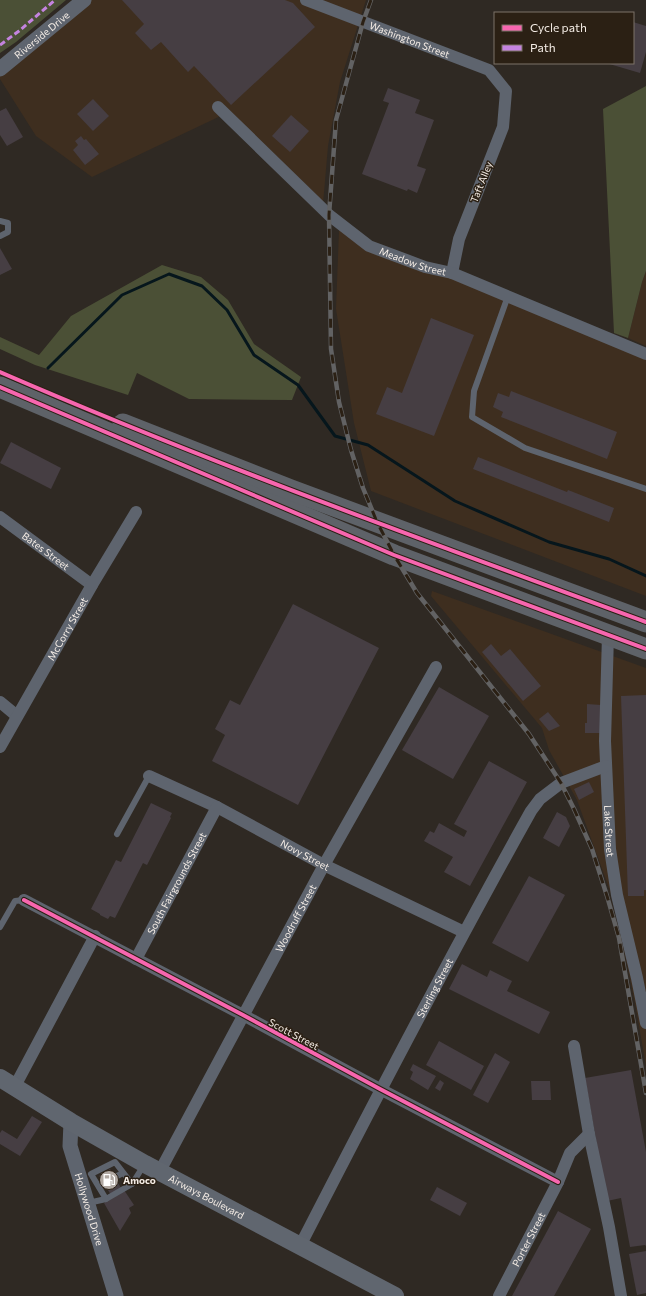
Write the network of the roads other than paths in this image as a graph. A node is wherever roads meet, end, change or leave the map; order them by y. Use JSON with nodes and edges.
{"nodes":[{"id":1,"x":84,"y":0,"type":"edge"},
{"id":2,"x":306,"y":0,"type":"edge"},
{"id":3,"x":0,"y":69,"type":"edge"},
{"id":4,"x":506,"y":90,"type":"joint"},
{"id":5,"x":218,"y":107,"type":"dead end"},
{"id":6,"x":0,"y":221,"type":"edge"},
{"id":7,"x":0,"y":236,"type":"edge"},
{"id":8,"x":452,"y":273,"type":"junction"},
{"id":9,"x":508,"y":296,"type":"junction"},
{"id":10,"x":646,"y":354,"type":"edge"},
{"id":11,"x":0,"y":372,"type":"edge"},
{"id":12,"x":0,"y":386,"type":"edge"},
{"id":13,"x":646,"y":489,"type":"edge"},
{"id":14,"x":136,"y":512,"type":"dead end"},
{"id":15,"x":0,"y":517,"type":"edge"},
{"id":16,"x":92,"y":585,"type":"junction"},
{"id":17,"x":646,"y":622,"type":"edge"},
{"id":18,"x":608,"y":635,"type":"junction"},
{"id":19,"x":646,"y":649,"type":"edge"},
{"id":20,"x":436,"y":667,"type":"dead end"},
{"id":21,"x":0,"y":702,"type":"edge"},
{"id":22,"x":17,"y":716,"type":"junction"},
{"id":23,"x":0,"y":747,"type":"edge"},
{"id":24,"x":606,"y":766,"type":"junction"},
{"id":25,"x":149,"y":776,"type":"joint"},
{"id":26,"x":217,"y":807,"type":"junction"},
{"id":27,"x":117,"y":834,"type":"dead end"},
{"id":28,"x":324,"y":864,"type":"junction"},
{"id":29,"x":24,"y":900,"type":"joint"},
{"id":30,"x":0,"y":927,"type":"edge"},
{"id":31,"x":464,"y":932,"type":"junction"},
{"id":32,"x":95,"y":936,"type":"junction"},
{"id":33,"x":136,"y":959,"type":"junction"},
{"id":34,"x":243,"y":1015,"type":"junction"},
{"id":35,"x":646,"y":1023,"type":"edge"},
{"id":36,"x":574,"y":1046,"type":"dead end"},
{"id":37,"x":7,"y":1083,"type":"edge"},
{"id":38,"x":380,"y":1089,"type":"junction"},
{"id":39,"x":71,"y":1122,"type":"junction"},
{"id":40,"x":589,"y":1134,"type":"junction"},
{"id":41,"x":118,"y":1156,"type":"junction"},
{"id":42,"x":153,"y":1168,"type":"junction"},
{"id":43,"x":123,"y":1173,"type":"junction"},
{"id":44,"x":86,"y":1176,"type":"junction"},
{"id":45,"x":115,"y":1178,"type":"dead end"},
{"id":46,"x":558,"y":1182,"type":"junction"},
{"id":47,"x":132,"y":1184,"type":"junction"},
{"id":48,"x":106,"y":1200,"type":"junction"},
{"id":49,"x":88,"y":1203,"type":"junction"},
{"id":50,"x":300,"y":1246,"type":"junction"},
{"id":51,"x":116,"y":1296,"type":"edge"},
{"id":52,"x":395,"y":1296,"type":"edge"},
{"id":53,"x":498,"y":1296,"type":"edge"},
{"id":54,"x":622,"y":1296,"type":"edge"}],
"edges":[{"from":1,"to":3,"type":"street","name":"Riverside Drive"},
{"from":2,"to":4,"type":"street","name":"Washington Street"},
{"from":4,"to":8,"type":"street","name":"Taft Alley"},
{"from":5,"to":8,"type":"street","name":"Meadow Street"},
{"from":6,"to":7,"type":"lane"},
{"from":8,"to":9,"type":"street","name":"Meadow Street"},
{"from":9,"to":10,"type":"street","name":"Meadow Street"},
{"from":9,"to":13,"type":"lane"},
{"from":11,"to":17,"type":"highway"},
{"from":12,"to":18,"type":"highway"},
{"from":14,"to":16,"type":"street","name":"McCorry Street"},
{"from":15,"to":16,"type":"street","name":"Bates Street"},
{"from":16,"to":22,"type":"street","name":"McCorry Street"},
{"from":18,"to":19,"type":"highway"},
{"from":18,"to":24,"type":"street","name":"Lake Street"},
{"from":20,"to":28,"type":"street","name":"Woodruff Street"},
{"from":21,"to":22,"type":"street"},
{"from":22,"to":23,"type":"street","name":"McCorry Street"},
{"from":24,"to":31,"type":"street","name":"Sterling Street"},
{"from":24,"to":35,"type":"street","name":"Lake Street"},
{"from":25,"to":26,"type":"street","name":"Novy Street"},
{"from":25,"to":27,"type":"lane"},
{"from":26,"to":28,"type":"street","name":"Novy Street"},
{"from":26,"to":33,"type":"street","name":"South Fairgrounds Street"},
{"from":28,"to":31,"type":"street","name":"Novy Street"},
{"from":28,"to":34,"type":"street","name":"Woodruff Street"},
{"from":29,"to":30,"type":"lane"},
{"from":29,"to":32,"type":"street","name":"Scott Street"},
{"from":31,"to":38,"type":"street","name":"Sterling Street"},
{"from":32,"to":33,"type":"street","name":"Scott Street"},
{"from":32,"to":37,"type":"street"},
{"from":33,"to":34,"type":"street","name":"Scott Street"},
{"from":34,"to":38,"type":"street","name":"Scott Street"},
{"from":34,"to":42,"type":"street","name":"Woodruff Street"},
{"from":36,"to":40,"type":"street"},
{"from":37,"to":39,"type":"main road","name":"Airways Boulevard"},
{"from":38,"to":46,"type":"street","name":"Scott Street"},
{"from":38,"to":50,"type":"street","name":"Sterling Street"},
{"from":39,"to":41,"type":"main road","name":"Airways Boulevard"},
{"from":39,"to":44,"type":"street","name":"Hollywood Drive"},
{"from":40,"to":46,"type":"street","name":"Porter Street"},
{"from":40,"to":54,"type":"street"},
{"from":41,"to":42,"type":"main road","name":"Airways Boulevard"},
{"from":41,"to":43,"type":"lane"},
{"from":41,"to":44,"type":"lane"},
{"from":42,"to":47,"type":"lane"},
{"from":42,"to":50,"type":"main road","name":"Airways Boulevard"},
{"from":43,"to":45,"type":"lane"},
{"from":43,"to":47,"type":"lane"},
{"from":44,"to":48,"type":"lane"},
{"from":44,"to":49,"type":"street","name":"Hollywood Drive"},
{"from":46,"to":53,"type":"street","name":"Porter Street"},
{"from":47,"to":48,"type":"lane"},
{"from":48,"to":49,"type":"lane"},
{"from":49,"to":51,"type":"street","name":"Hollywood Drive"},
{"from":50,"to":52,"type":"main road","name":"Airways Boulevard"}]}
